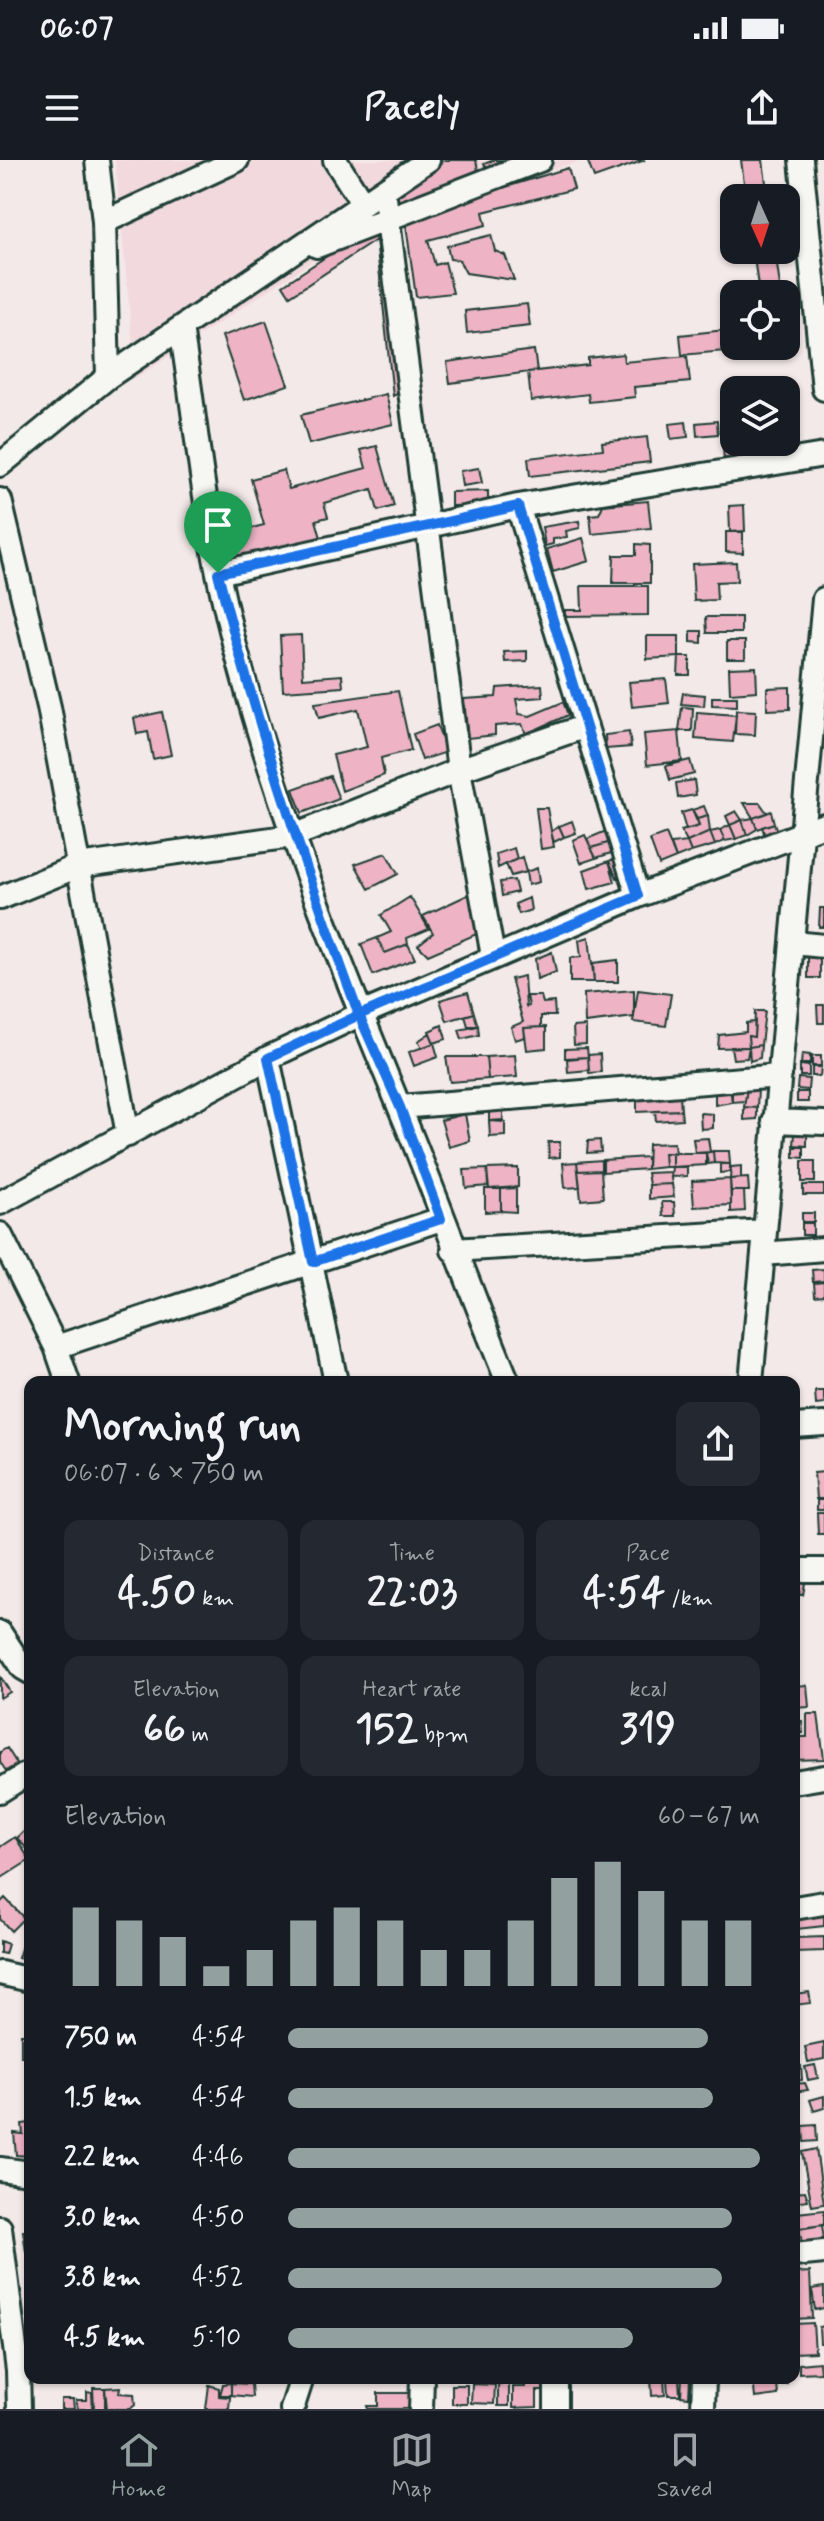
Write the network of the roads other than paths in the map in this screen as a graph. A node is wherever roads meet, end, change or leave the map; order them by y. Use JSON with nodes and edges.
{"nodes":[{"id":1,"x":97,"y":160,"type":"edge"},
{"id":2,"x":237,"y":160,"type":"edge"},
{"id":3,"x":335,"y":160,"type":"edge"},
{"id":4,"x":540,"y":160,"type":"edge"},
{"id":5,"x":801,"y":160,"type":"edge"},
{"id":6,"x":419,"y":163,"type":"edge"},
{"id":7,"x":384,"y":190,"type":"junction"},
{"id":8,"x":363,"y":204,"type":"junction"},
{"id":9,"x":388,"y":219,"type":"junction"},
{"id":10,"x":104,"y":222,"type":"junction"},
{"id":11,"x":280,"y":260,"type":"junction"},
{"id":12,"x":820,"y":289,"type":"edge"},
{"id":13,"x":181,"y":328,"type":"junction"},
{"id":14,"x":108,"y":377,"type":"junction"},
{"id":15,"x":824,"y":389,"type":"edge"},
{"id":16,"x":824,"y":455,"type":"edge"},
{"id":17,"x":0,"y":465,"type":"edge"},
{"id":18,"x":0,"y":500,"type":"edge"},
{"id":19,"x":518,"y":506,"type":"junction"},
{"id":20,"x":428,"y":525,"type":"junction"},
{"id":21,"x":218,"y":573,"type":"junction"},
{"id":22,"x":824,"y":599,"type":"edge"},
{"id":23,"x":820,"y":690,"type":"edge"},
{"id":24,"x":586,"y":726,"type":"junction"},
{"id":25,"x":459,"y":770,"type":"junction"},
{"id":26,"x":814,"y":829,"type":"edge"},
{"id":27,"x":293,"y":836,"type":"junction"},
{"id":28,"x":78,"y":866,"type":"junction"},
{"id":29,"x":638,"y":896,"type":"junction"},
{"id":30,"x":0,"y":898,"type":"edge"},
{"id":31,"x":793,"y":943,"type":"junction"},
{"id":32,"x":824,"y":946,"type":"edge"},
{"id":33,"x":493,"y":956,"type":"junction"},
{"id":34,"x":359,"y":1015,"type":"junction"},
{"id":35,"x":268,"y":1058,"type":"junction"},
{"id":36,"x":779,"y":1076,"type":"junction"},
{"id":37,"x":400,"y":1107,"type":"junction"},
{"id":38,"x":774,"y":1121,"type":"junction"},
{"id":39,"x":824,"y":1123,"type":"edge"},
{"id":40,"x":128,"y":1135,"type":"junction"},
{"id":41,"x":0,"y":1203,"type":"edge"},
{"id":42,"x":441,"y":1219,"type":"junction"},
{"id":43,"x":765,"y":1231,"type":"junction"},
{"id":44,"x":1,"y":1239,"type":"edge"},
{"id":45,"x":824,"y":1249,"type":"edge"},
{"id":46,"x":453,"y":1250,"type":"junction"},
{"id":47,"x":763,"y":1254,"type":"junction"},
{"id":48,"x":313,"y":1262,"type":"junction"},
{"id":49,"x":56,"y":1347,"type":"junction"},
{"id":50,"x":66,"y":1376,"type":"edge"},
{"id":51,"x":335,"y":1376,"type":"edge"},
{"id":52,"x":506,"y":1376,"type":"edge"},
{"id":53,"x":752,"y":1376,"type":"edge"},
{"id":54,"x":824,"y":1424,"type":"edge"},
{"id":55,"x":800,"y":1426,"type":"edge"},
{"id":56,"x":800,"y":1570,"type":"edge"},
{"id":57,"x":824,"y":1570,"type":"edge"},
{"id":58,"x":0,"y":1633,"type":"edge"},
{"id":59,"x":24,"y":1669,"type":"edge"},
{"id":60,"x":24,"y":1776,"type":"edge"},
{"id":61,"x":824,"y":1777,"type":"edge"},
{"id":62,"x":800,"y":1781,"type":"edge"},
{"id":63,"x":0,"y":1791,"type":"edge"},
{"id":64,"x":824,"y":1903,"type":"edge"},
{"id":65,"x":800,"y":1907,"type":"edge"},
{"id":66,"x":0,"y":1973,"type":"edge"},
{"id":67,"x":24,"y":1979,"type":"edge"},
{"id":68,"x":0,"y":2169,"type":"edge"},
{"id":69,"x":24,"y":2172,"type":"edge"},
{"id":70,"x":0,"y":2228,"type":"edge"},
{"id":71,"x":824,"y":2252,"type":"edge"},
{"id":72,"x":800,"y":2254,"type":"edge"},
{"id":73,"x":16,"y":2371,"type":"edge"},
{"id":74,"x":300,"y":2384,"type":"edge"},
{"id":75,"x":422,"y":2384,"type":"edge"},
{"id":76,"x":556,"y":2384,"type":"edge"},
{"id":77,"x":704,"y":2384,"type":"edge"},
{"id":78,"x":19,"y":2409,"type":"edge"},
{"id":79,"x":292,"y":2409,"type":"edge"},
{"id":80,"x":421,"y":2409,"type":"edge"},
{"id":81,"x":556,"y":2409,"type":"edge"},
{"id":82,"x":703,"y":2409,"type":"edge"}],
"edges":[{"from":1,"to":10,"type":"street"},
{"from":2,"to":10,"type":"street"},
{"from":3,"to":8,"type":"street"},
{"from":4,"to":9,"type":"street"},
{"from":5,"to":12,"type":"street"},
{"from":6,"to":7,"type":"street"},
{"from":7,"to":8,"type":"street"},
{"from":7,"to":9,"type":"street"},
{"from":8,"to":11,"type":"street"},
{"from":9,"to":11,"type":"street"},
{"from":9,"to":20,"type":"street"},
{"from":10,"to":14,"type":"street"},
{"from":11,"to":13,"type":"street"},
{"from":12,"to":15,"type":"street"},
{"from":13,"to":14,"type":"street"},
{"from":13,"to":21,"type":"street"},
{"from":14,"to":17,"type":"street"},
{"from":16,"to":19,"type":"street"},
{"from":18,"to":28,"type":"street"},
{"from":19,"to":20,"type":"street"},
{"from":19,"to":24,"type":"street"},
{"from":20,"to":21,"type":"street"},
{"from":20,"to":25,"type":"street"},
{"from":21,"to":27,"type":"street"},
{"from":22,"to":23,"type":"street"},
{"from":23,"to":26,"type":"street"},
{"from":24,"to":25,"type":"street"},
{"from":24,"to":29,"type":"street"},
{"from":25,"to":27,"type":"street"},
{"from":25,"to":33,"type":"street"},
{"from":26,"to":29,"type":"street"},
{"from":26,"to":31,"type":"street"},
{"from":27,"to":28,"type":"street"},
{"from":27,"to":34,"type":"street"},
{"from":28,"to":30,"type":"street"},
{"from":28,"to":40,"type":"street"},
{"from":29,"to":33,"type":"street"},
{"from":31,"to":32,"type":"street"},
{"from":31,"to":36,"type":"street"},
{"from":33,"to":34,"type":"street"},
{"from":34,"to":35,"type":"street"},
{"from":34,"to":37,"type":"street"},
{"from":35,"to":40,"type":"street"},
{"from":35,"to":48,"type":"street"},
{"from":36,"to":37,"type":"street"},
{"from":36,"to":38,"type":"street"},
{"from":37,"to":42,"type":"street"},
{"from":38,"to":39,"type":"street"},
{"from":38,"to":43,"type":"street"},
{"from":40,"to":41,"type":"street"},
{"from":42,"to":46,"type":"street"},
{"from":42,"to":48,"type":"street"},
{"from":43,"to":46,"type":"street"},
{"from":43,"to":47,"type":"street"},
{"from":44,"to":49,"type":"street"},
{"from":45,"to":47,"type":"street"},
{"from":46,"to":52,"type":"street"},
{"from":47,"to":53,"type":"street"},
{"from":48,"to":49,"type":"street"},
{"from":48,"to":51,"type":"street"},
{"from":49,"to":50,"type":"street"},
{"from":54,"to":55,"type":"street"},
{"from":56,"to":57,"type":"street"},
{"from":58,"to":59,"type":"street"},
{"from":60,"to":63,"type":"street"},
{"from":61,"to":62,"type":"street"},
{"from":64,"to":65,"type":"street"},
{"from":66,"to":67,"type":"street"},
{"from":68,"to":69,"type":"street"},
{"from":70,"to":73,"type":"street"},
{"from":71,"to":72,"type":"street"},
{"from":73,"to":78,"type":"street"},
{"from":74,"to":79,"type":"street"},
{"from":75,"to":80,"type":"street"},
{"from":76,"to":81,"type":"street"},
{"from":77,"to":82,"type":"street"}]}
